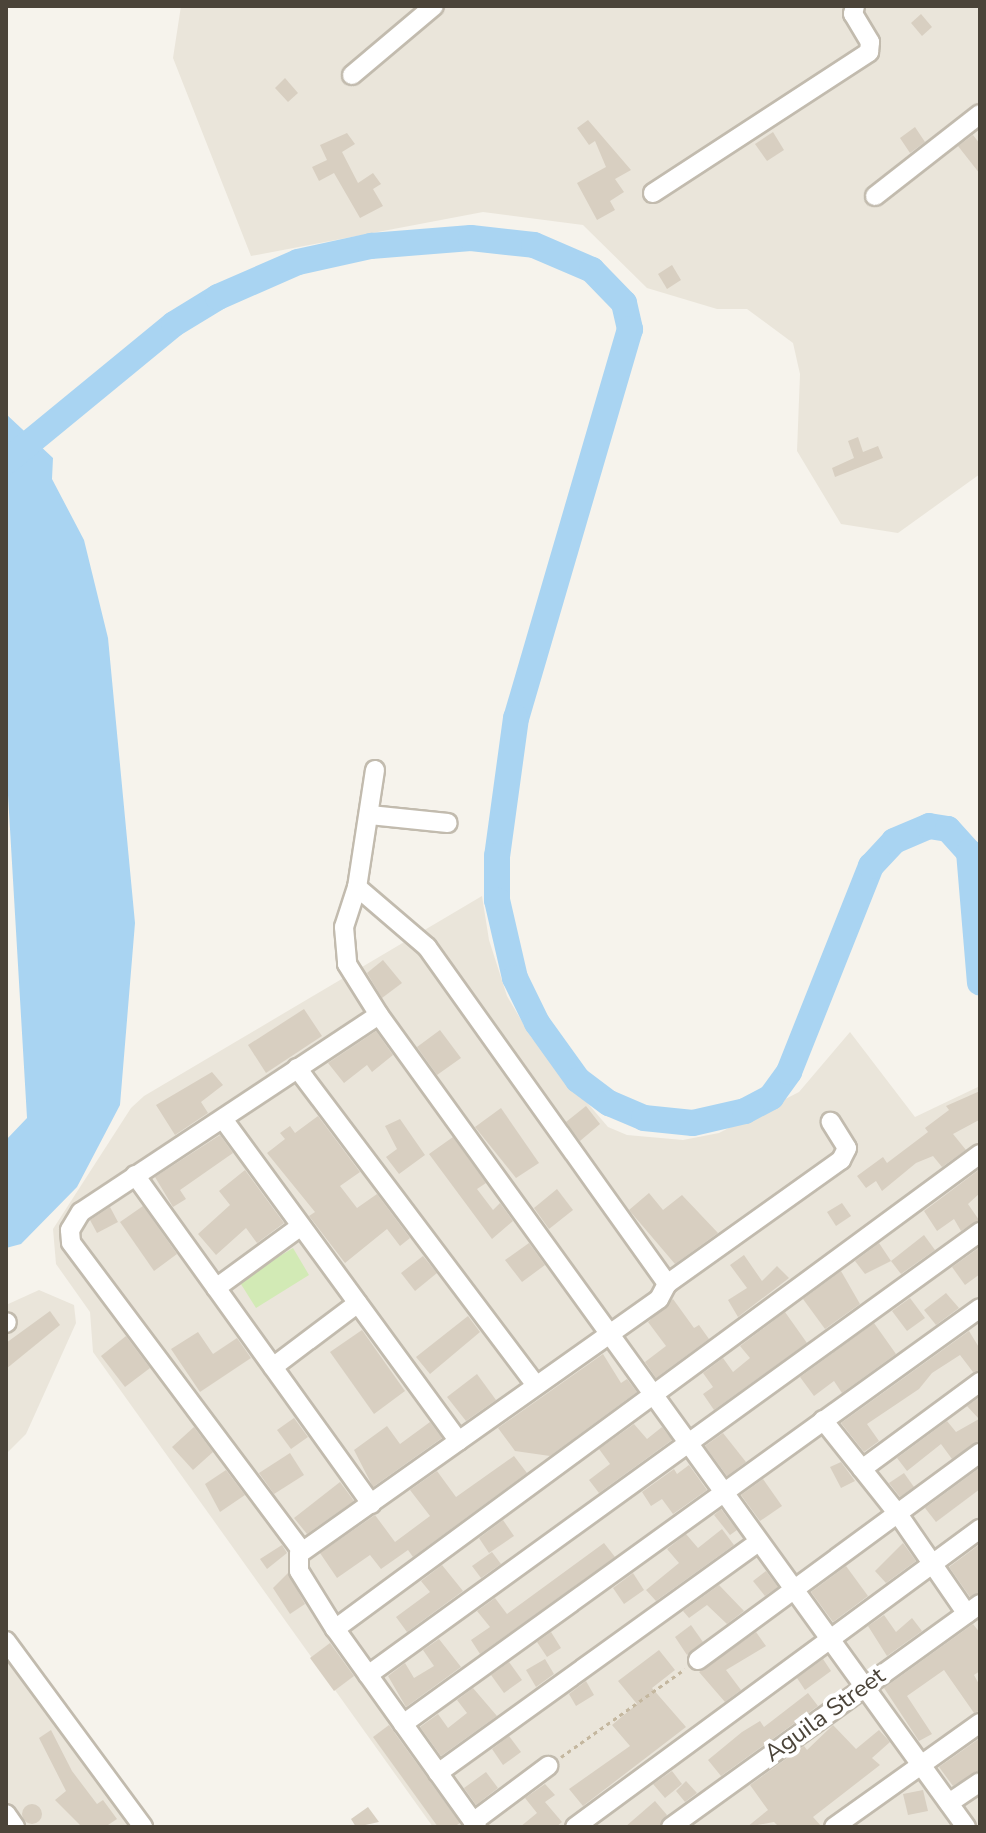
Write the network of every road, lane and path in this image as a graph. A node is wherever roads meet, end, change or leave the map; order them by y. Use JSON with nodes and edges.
{"nodes":[{"id":1,"x":434,"y":6,"type":"edge"},
{"id":2,"x":855,"y":6,"type":"edge"},
{"id":3,"x":352,"y":75,"type":"dead end"},
{"id":4,"x":980,"y":114,"type":"edge"},
{"id":5,"x":653,"y":193,"type":"dead end"},
{"id":6,"x":875,"y":196,"type":"dead end"},
{"id":7,"x":375,"y":770,"type":"dead end"},
{"id":8,"x":370,"y":815,"type":"junction"},
{"id":9,"x":448,"y":823,"type":"dead end"},
{"id":10,"x":357,"y":887,"type":"junction"},
{"id":11,"x":379,"y":1015,"type":"junction"},
{"id":12,"x":297,"y":1068,"type":"junction"},
{"id":13,"x":223,"y":1119,"type":"junction"},
{"id":14,"x":831,"y":1122,"type":"dead end"},
{"id":15,"x":980,"y":1154,"type":"edge"},
{"id":16,"x":135,"y":1175,"type":"junction"},
{"id":17,"x":301,"y":1226,"type":"junction"},
{"id":18,"x":980,"y":1232,"type":"edge"},
{"id":19,"x":667,"y":1284,"type":"junction"},
{"id":20,"x":216,"y":1288,"type":"junction"},
{"id":21,"x":358,"y":1303,"type":"junction"},
{"id":22,"x":980,"y":1308,"type":"edge"},
{"id":23,"x":609,"y":1334,"type":"junction"},
{"id":24,"x":273,"y":1367,"type":"junction"},
{"id":25,"x":980,"y":1382,"type":"edge"},
{"id":26,"x":536,"y":1385,"type":"junction"},
{"id":27,"x":653,"y":1395,"type":"junction"},
{"id":28,"x":823,"y":1420,"type":"junction"},
{"id":29,"x":459,"y":1441,"type":"junction"},
{"id":30,"x":688,"y":1445,"type":"junction"},
{"id":31,"x":980,"y":1453,"type":"edge"},
{"id":32,"x":862,"y":1469,"type":"junction"},
{"id":33,"x":723,"y":1494,"type":"junction"},
{"id":34,"x":371,"y":1504,"type":"junction"},
{"id":35,"x":898,"y":1514,"type":"junction"},
{"id":36,"x":980,"y":1529,"type":"edge"},
{"id":37,"x":758,"y":1542,"type":"junction"},
{"id":38,"x":301,"y":1550,"type":"junction"},
{"id":39,"x":933,"y":1563,"type":"junction"},
{"id":40,"x":792,"y":1589,"type":"junction"},
{"id":41,"x":973,"y":1609,"type":"edge"},
{"id":42,"x":335,"y":1629,"type":"junction"},
{"id":43,"x":829,"y":1639,"type":"junction"},
{"id":44,"x":6,"y":1641,"type":"edge"},
{"id":45,"x":698,"y":1660,"type":"joint"},
{"id":46,"x":368,"y":1675,"type":"junction"},
{"id":47,"x":864,"y":1687,"type":"junction"},
{"id":48,"x":980,"y":1723,"type":"edge"},
{"id":49,"x":403,"y":1724,"type":"junction"},
{"id":50,"x":920,"y":1764,"type":"junction"},
{"id":51,"x":548,"y":1766,"type":"joint"},
{"id":52,"x":438,"y":1773,"type":"junction"},
{"id":53,"x":980,"y":1782,"type":"edge"},
{"id":54,"x":949,"y":1803,"type":"junction"},
{"id":55,"x":475,"y":1825,"type":"edge"},
{"id":56,"x":143,"y":1827,"type":"edge"},
{"id":57,"x":575,"y":1827,"type":"edge"},
{"id":58,"x":671,"y":1827,"type":"edge"},
{"id":59,"x":834,"y":1827,"type":"edge"},
{"id":60,"x":966,"y":1827,"type":"edge"}],
"edges":[{"from":1,"to":3,"type":"street"},
{"from":2,"to":5,"type":"street"},
{"from":4,"to":6,"type":"street"},
{"from":7,"to":8,"type":"street"},
{"from":8,"to":9,"type":"street"},
{"from":8,"to":10,"type":"street"},
{"from":10,"to":11,"type":"street"},
{"from":10,"to":19,"type":"street"},
{"from":11,"to":12,"type":"street"},
{"from":11,"to":23,"type":"street"},
{"from":12,"to":13,"type":"street"},
{"from":12,"to":26,"type":"street"},
{"from":13,"to":16,"type":"street"},
{"from":13,"to":17,"type":"street"},
{"from":14,"to":19,"type":"street"},
{"from":15,"to":27,"type":"street"},
{"from":16,"to":20,"type":"street"},
{"from":16,"to":38,"type":"street"},
{"from":17,"to":20,"type":"street"},
{"from":17,"to":21,"type":"street"},
{"from":18,"to":30,"type":"street"},
{"from":19,"to":23,"type":"street"},
{"from":20,"to":24,"type":"street"},
{"from":21,"to":24,"type":"street"},
{"from":21,"to":29,"type":"street"},
{"from":22,"to":28,"type":"street"},
{"from":23,"to":26,"type":"street"},
{"from":23,"to":27,"type":"street"},
{"from":24,"to":34,"type":"street"},
{"from":25,"to":32,"type":"street"},
{"from":26,"to":29,"type":"street"},
{"from":27,"to":30,"type":"street"},
{"from":27,"to":42,"type":"street"},
{"from":28,"to":32,"type":"street"},
{"from":28,"to":33,"type":"street"},
{"from":29,"to":34,"type":"street"},
{"from":30,"to":33,"type":"street"},
{"from":30,"to":46,"type":"street"},
{"from":31,"to":35,"type":"street"},
{"from":32,"to":35,"type":"street"},
{"from":33,"to":37,"type":"street"},
{"from":33,"to":49,"type":"street"},
{"from":34,"to":38,"type":"street"},
{"from":35,"to":39,"type":"street"},
{"from":35,"to":40,"type":"street"},
{"from":36,"to":39,"type":"street"},
{"from":37,"to":40,"type":"street"},
{"from":37,"to":52,"type":"street"},
{"from":38,"to":42,"type":"street"},
{"from":39,"to":41,"type":"street"},
{"from":39,"to":43,"type":"street"},
{"from":40,"to":43,"type":"street"},
{"from":40,"to":45,"type":"street"},
{"from":41,"to":47,"type":"street","name":"Aguila Street"},
{"from":42,"to":46,"type":"street"},
{"from":43,"to":47,"type":"street"},
{"from":43,"to":57,"type":"street"},
{"from":44,"to":56,"type":"street"},
{"from":45,"to":51,"type":"path"},
{"from":46,"to":49,"type":"street"},
{"from":47,"to":50,"type":"street"},
{"from":47,"to":58,"type":"street","name":"Aguila Street"},
{"from":48,"to":50,"type":"street"},
{"from":49,"to":52,"type":"street"},
{"from":50,"to":54,"type":"street"},
{"from":50,"to":59,"type":"street"},
{"from":51,"to":55,"type":"street"},
{"from":52,"to":55,"type":"street"},
{"from":53,"to":54,"type":"street"},
{"from":54,"to":60,"type":"street"}]}
